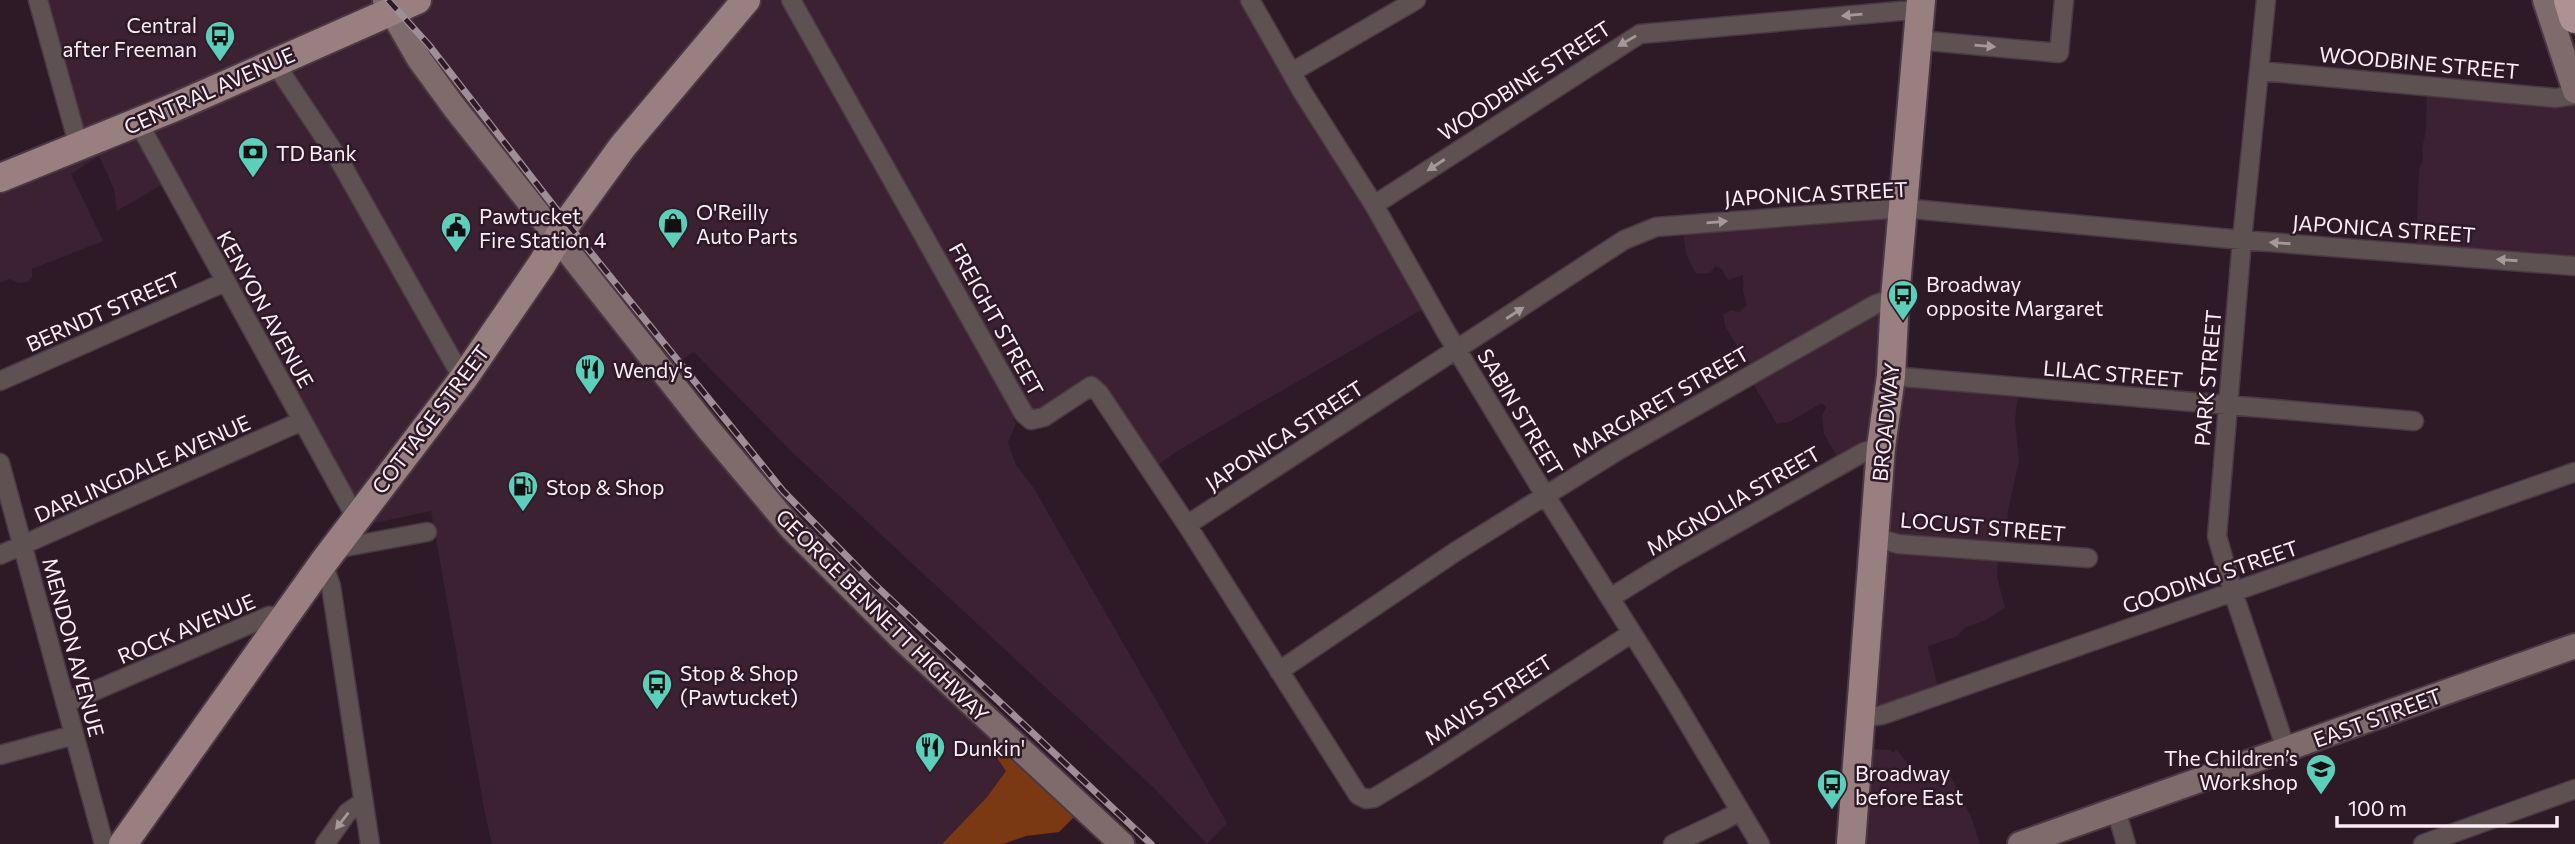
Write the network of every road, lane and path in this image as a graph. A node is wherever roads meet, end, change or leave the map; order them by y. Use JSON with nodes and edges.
{"nodes":[{"id":1,"x":38,"y":0,"type":"edge"},
{"id":2,"x":746,"y":0,"type":"edge"},
{"id":3,"x":791,"y":0,"type":"edge"},
{"id":4,"x":1250,"y":0,"type":"edge"},
{"id":5,"x":1416,"y":0,"type":"edge"},
{"id":6,"x":2064,"y":0,"type":"edge"},
{"id":7,"x":2266,"y":0,"type":"edge"},
{"id":8,"x":2545,"y":0,"type":"edge"},
{"id":9,"x":2570,"y":0,"type":"edge"},
{"id":10,"x":398,"y":3,"type":"edge"},
{"id":11,"x":1920,"y":5,"type":"edge"},
{"id":12,"x":2575,"y":17,"type":"edge"},
{"id":13,"x":1917,"y":40,"type":"junction"},
{"id":14,"x":274,"y":62,"type":"junction"},
{"id":15,"x":2260,"y":71,"type":"junction"},
{"id":16,"x":1293,"y":72,"type":"junction"},
{"id":17,"x":2575,"y":93,"type":"edge"},
{"id":18,"x":138,"y":122,"type":"junction"},
{"id":19,"x":79,"y":147,"type":"junction"},
{"id":20,"x":0,"y":178,"type":"edge"},
{"id":21,"x":1374,"y":205,"type":"junction"},
{"id":22,"x":1902,"y":208,"type":"junction"},
{"id":23,"x":557,"y":238,"type":"junction"},
{"id":24,"x":2242,"y":240,"type":"junction"},
{"id":25,"x":2575,"y":266,"type":"edge"},
{"id":26,"x":225,"y":282,"type":"junction"},
{"id":27,"x":1895,"y":298,"type":"junction"},
{"id":28,"x":1457,"y":350,"type":"junction"},
{"id":29,"x":1891,"y":376,"type":"junction"},
{"id":30,"x":463,"y":379,"type":"junction"},
{"id":31,"x":0,"y":381,"type":"edge"},
{"id":32,"x":2227,"y":406,"type":"junction"},
{"id":33,"x":302,"y":421,"type":"junction"},
{"id":34,"x":2414,"y":421,"type":"dead end"},
{"id":35,"x":1881,"y":447,"type":"junction"},
{"id":36,"x":0,"y":463,"type":"edge"},
{"id":37,"x":2575,"y":472,"type":"edge"},
{"id":38,"x":1545,"y":495,"type":"junction"},
{"id":39,"x":359,"y":515,"type":"junction"},
{"id":40,"x":1187,"y":525,"type":"junction"},
{"id":41,"x":427,"y":532,"type":"dead end"},
{"id":42,"x":1874,"y":537,"type":"junction"},
{"id":43,"x":23,"y":545,"type":"junction"},
{"id":44,"x":0,"y":555,"type":"edge"},
{"id":45,"x":329,"y":556,"type":"junction"},
{"id":46,"x":2088,"y":558,"type":"dead end"},
{"id":47,"x":2233,"y":592,"type":"junction"},
{"id":48,"x":1610,"y":598,"type":"junction"},
{"id":49,"x":286,"y":617,"type":"junction"},
{"id":50,"x":1632,"y":633,"type":"junction"},
{"id":51,"x":2575,"y":646,"type":"edge"},
{"id":52,"x":1279,"y":671,"type":"junction"},
{"id":53,"x":66,"y":703,"type":"junction"},
{"id":54,"x":1860,"y":719,"type":"junction"},
{"id":55,"x":74,"y":735,"type":"junction"},
{"id":56,"x":2286,"y":749,"type":"junction"},
{"id":57,"x":0,"y":755,"type":"edge"},
{"id":58,"x":2575,"y":789,"type":"edge"},
{"id":59,"x":1366,"y":799,"type":"joint"},
{"id":60,"x":363,"y":802,"type":"junction"},
{"id":61,"x":2116,"y":810,"type":"junction"},
{"id":62,"x":1740,"y":811,"type":"junction"},
{"id":63,"x":104,"y":844,"type":"edge"},
{"id":64,"x":122,"y":844,"type":"edge"},
{"id":65,"x":325,"y":844,"type":"edge"},
{"id":66,"x":370,"y":844,"type":"edge"},
{"id":67,"x":1122,"y":844,"type":"edge"},
{"id":68,"x":1673,"y":844,"type":"edge"},
{"id":69,"x":1760,"y":844,"type":"edge"},
{"id":70,"x":1851,"y":844,"type":"edge"},
{"id":71,"x":2020,"y":844,"type":"edge"},
{"id":72,"x":2126,"y":844,"type":"edge"},
{"id":73,"x":2423,"y":844,"type":"edge"}],
"edges":[{"from":1,"to":19,"type":"street"},
{"from":2,"to":23,"type":"main road","name":"COTTAGE STREET"},
{"from":3,"to":40,"type":"street","name":"FREIGHT STREET"},
{"from":4,"to":16,"type":"street","name":"SABIN STREET"},
{"from":5,"to":16,"type":"street"},
{"from":13,"to":6,"type":"street","one_way":true},
{"from":7,"to":15,"type":"street","name":"PARK STREET"},
{"from":8,"to":17,"type":"main road"},
{"from":9,"to":12,"type":"highway"},
{"from":10,"to":14,"type":"main road","name":"CENTRAL AVENUE"},
{"from":10,"to":23,"type":"main road","name":"GEORGE BENNETT HIGHWAY"},
{"from":11,"to":13,"type":"main road","name":"BROADWAY"},
{"from":11,"to":21,"type":"street","name":"WOODBINE STREET","one_way":true},
{"from":13,"to":22,"type":"main road","name":"BROADWAY"},
{"from":14,"to":18,"type":"main road","name":"CENTRAL AVENUE"},
{"from":14,"to":30,"type":"street"},
{"from":15,"to":17,"type":"street","name":"WOODBINE STREET"},
{"from":15,"to":24,"type":"street","name":"PARK STREET"},
{"from":16,"to":21,"type":"street","name":"SABIN STREET"},
{"from":18,"to":19,"type":"main road","name":"CENTRAL AVENUE"},
{"from":18,"to":26,"type":"street","name":"KENYON AVENUE"},
{"from":19,"to":20,"type":"main road","name":"CENTRAL AVENUE"},
{"from":21,"to":28,"type":"street","name":"SABIN STREET"},
{"from":22,"to":24,"type":"street","name":"JAPONICA STREET"},
{"from":22,"to":27,"type":"main road","name":"BROADWAY"},
{"from":28,"to":22,"type":"street","name":"JAPONICA STREET","one_way":true},
{"from":23,"to":30,"type":"main road","name":"COTTAGE STREET"},
{"from":23,"to":67,"type":"main road","name":"GEORGE BENNETT HIGHWAY"},
{"from":25,"to":24,"type":"street","name":"JAPONICA STREET","one_way":true},
{"from":24,"to":32,"type":"street","name":"PARK STREET"},
{"from":26,"to":31,"type":"street","name":"BERNDT STREET"},
{"from":26,"to":33,"type":"street","name":"KENYON AVENUE"},
{"from":27,"to":29,"type":"main road","name":"BROADWAY"},
{"from":27,"to":38,"type":"street","name":"MARGARET STREET"},
{"from":28,"to":38,"type":"street","name":"SABIN STREET"},
{"from":28,"to":40,"type":"street","name":"JAPONICA STREET"},
{"from":29,"to":32,"type":"street","name":"LILAC STREET"},
{"from":29,"to":35,"type":"main road","name":"BROADWAY"},
{"from":30,"to":39,"type":"main road","name":"COTTAGE STREET"},
{"from":32,"to":34,"type":"street","name":"LILAC STREET"},
{"from":32,"to":47,"type":"street","name":"PARK STREET"},
{"from":33,"to":39,"type":"street","name":"KENYON AVENUE"},
{"from":33,"to":43,"type":"street","name":"DARLINGDALE AVENUE"},
{"from":35,"to":42,"type":"main road","name":"BROADWAY"},
{"from":35,"to":48,"type":"street","name":"MAGNOLIA STREET"},
{"from":36,"to":43,"type":"street","name":"MENDON AVENUE"},
{"from":37,"to":47,"type":"street","name":"GOODING STREET"},
{"from":38,"to":48,"type":"street","name":"SABIN STREET"},
{"from":38,"to":52,"type":"street","name":"MARGARET STREET"},
{"from":39,"to":45,"type":"main road","name":"COTTAGE STREET"},
{"from":40,"to":52,"type":"street","name":"FREIGHT STREET"},
{"from":41,"to":45,"type":"street"},
{"from":42,"to":46,"type":"street","name":"LOCUST STREET"},
{"from":42,"to":54,"type":"main road","name":"BROADWAY"},
{"from":43,"to":44,"type":"street","name":"DARLINGDALE AVENUE"},
{"from":43,"to":53,"type":"street","name":"MENDON AVENUE"},
{"from":45,"to":49,"type":"main road","name":"COTTAGE STREET"},
{"from":45,"to":60,"type":"street"},
{"from":47,"to":54,"type":"street","name":"GOODING STREET"},
{"from":47,"to":56,"type":"street","name":"PARK STREET"},
{"from":48,"to":50,"type":"street","name":"SABIN STREET"},
{"from":49,"to":53,"type":"street","name":"ROCK AVENUE"},
{"from":49,"to":64,"type":"main road","name":"COTTAGE STREET"},
{"from":50,"to":59,"type":"street","name":"MAVIS STREET"},
{"from":50,"to":62,"type":"street","name":"SABIN STREET"},
{"from":51,"to":56,"type":"main road","name":"EAST STREET"},
{"from":52,"to":59,"type":"street","name":"FREIGHT STREET"},
{"from":53,"to":55,"type":"street","name":"MENDON AVENUE"},
{"from":54,"to":70,"type":"main road","name":"BROADWAY"},
{"from":55,"to":57,"type":"street"},
{"from":55,"to":63,"type":"street","name":"MENDON AVENUE"},
{"from":56,"to":61,"type":"main road","name":"EAST STREET"},
{"from":58,"to":73,"type":"street"},
{"from":60,"to":65,"type":"street","one_way":true},
{"from":60,"to":66,"type":"street"},
{"from":61,"to":71,"type":"main road","name":"EAST STREET"},
{"from":61,"to":72,"type":"street"},
{"from":62,"to":68,"type":"street"},
{"from":62,"to":69,"type":"street","name":"SABIN STREET"}]}
